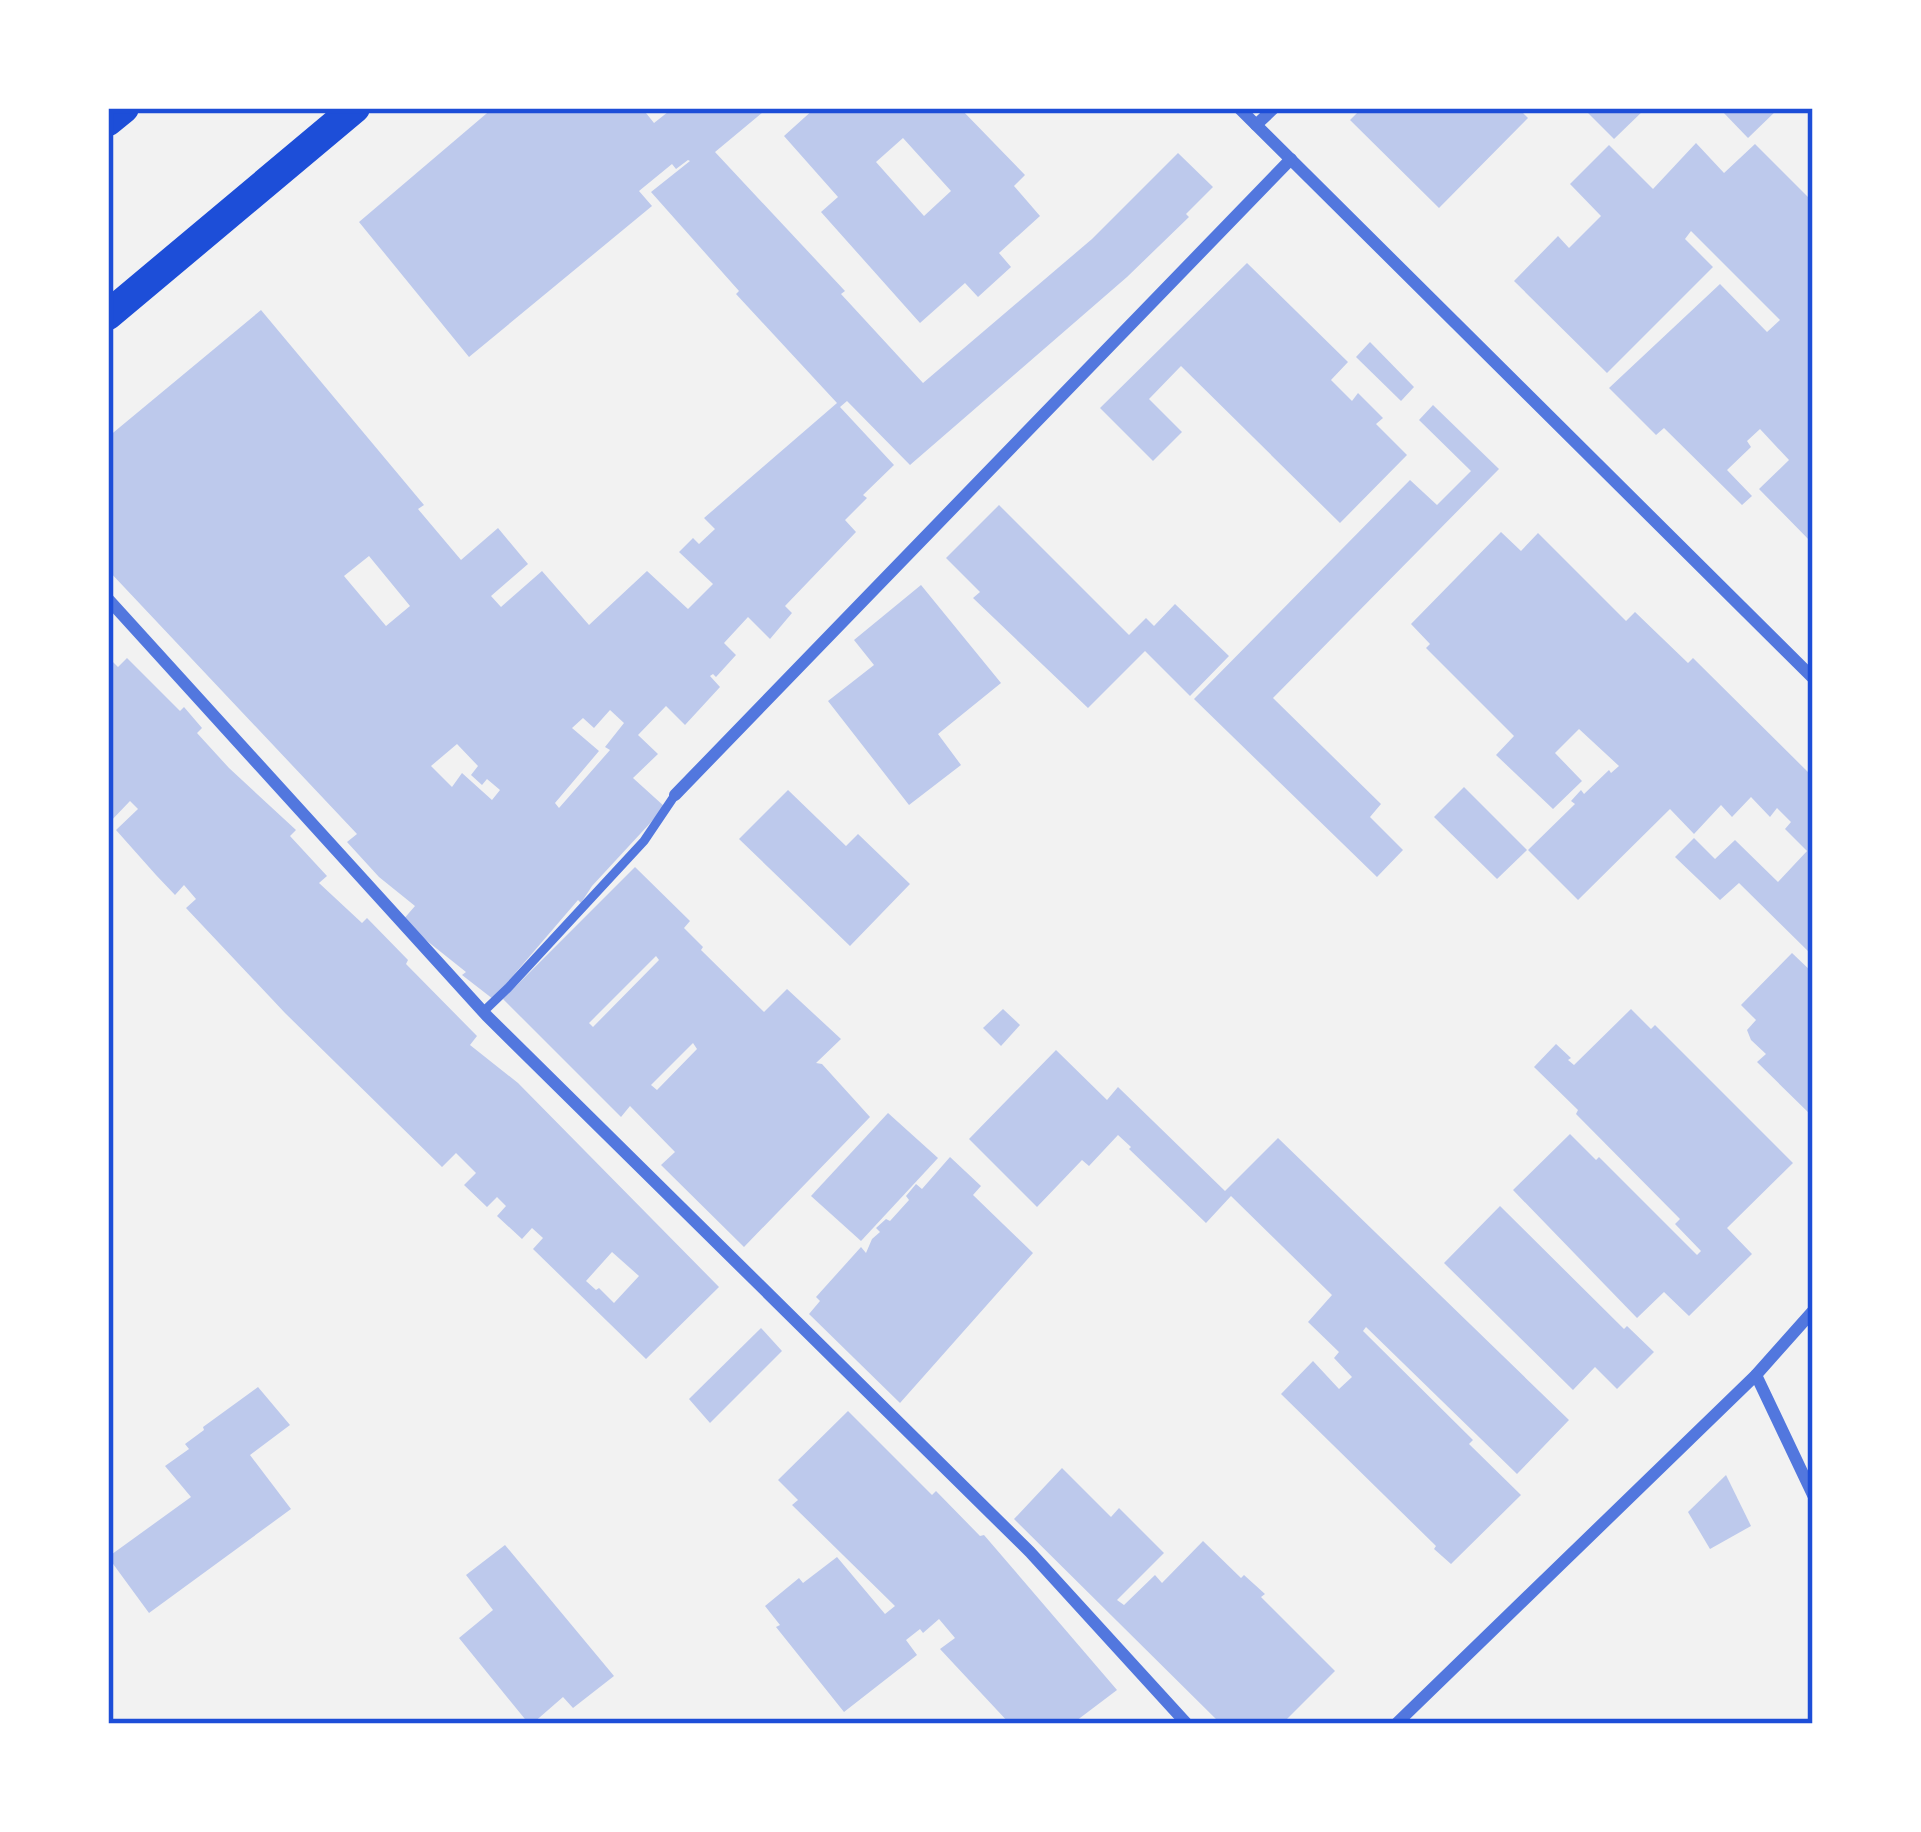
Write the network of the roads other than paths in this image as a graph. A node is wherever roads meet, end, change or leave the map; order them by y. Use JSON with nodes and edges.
{"nodes":[{"id":1,"x":124,"y":108,"type":"edge"},
{"id":2,"x":356,"y":108,"type":"edge"},
{"id":3,"x":1239,"y":108,"type":"edge"},
{"id":4,"x":1274,"y":108,"type":"edge"},
{"id":5,"x":108,"y":121,"type":"edge"},
{"id":6,"x":1256,"y":125,"type":"junction"},
{"id":7,"x":1291,"y":159,"type":"junction"},
{"id":8,"x":108,"y":315,"type":"edge"},
{"id":9,"x":108,"y":598,"type":"edge"},
{"id":10,"x":1813,"y":678,"type":"edge"},
{"id":11,"x":675,"y":795,"type":"joint"},
{"id":12,"x":484,"y":1011,"type":"junction"},
{"id":13,"x":1813,"y":1312,"type":"edge"},
{"id":14,"x":1756,"y":1375,"type":"junction"},
{"id":15,"x":1813,"y":1495,"type":"edge"},
{"id":16,"x":1187,"y":1724,"type":"edge"},
{"id":17,"x":1396,"y":1724,"type":"edge"}],
"edges":[{"from":1,"to":5,"type":"main road"},
{"from":2,"to":8,"type":"main road"},
{"from":3,"to":6,"type":"street"},
{"from":4,"to":6,"type":"street"},
{"from":6,"to":7,"type":"street"},
{"from":7,"to":10,"type":"street"},
{"from":7,"to":11,"type":"street"},
{"from":9,"to":12,"type":"street"},
{"from":11,"to":12,"type":"lane"},
{"from":12,"to":16,"type":"street"},
{"from":13,"to":14,"type":"street"},
{"from":14,"to":15,"type":"street"},
{"from":14,"to":17,"type":"street"}]}
